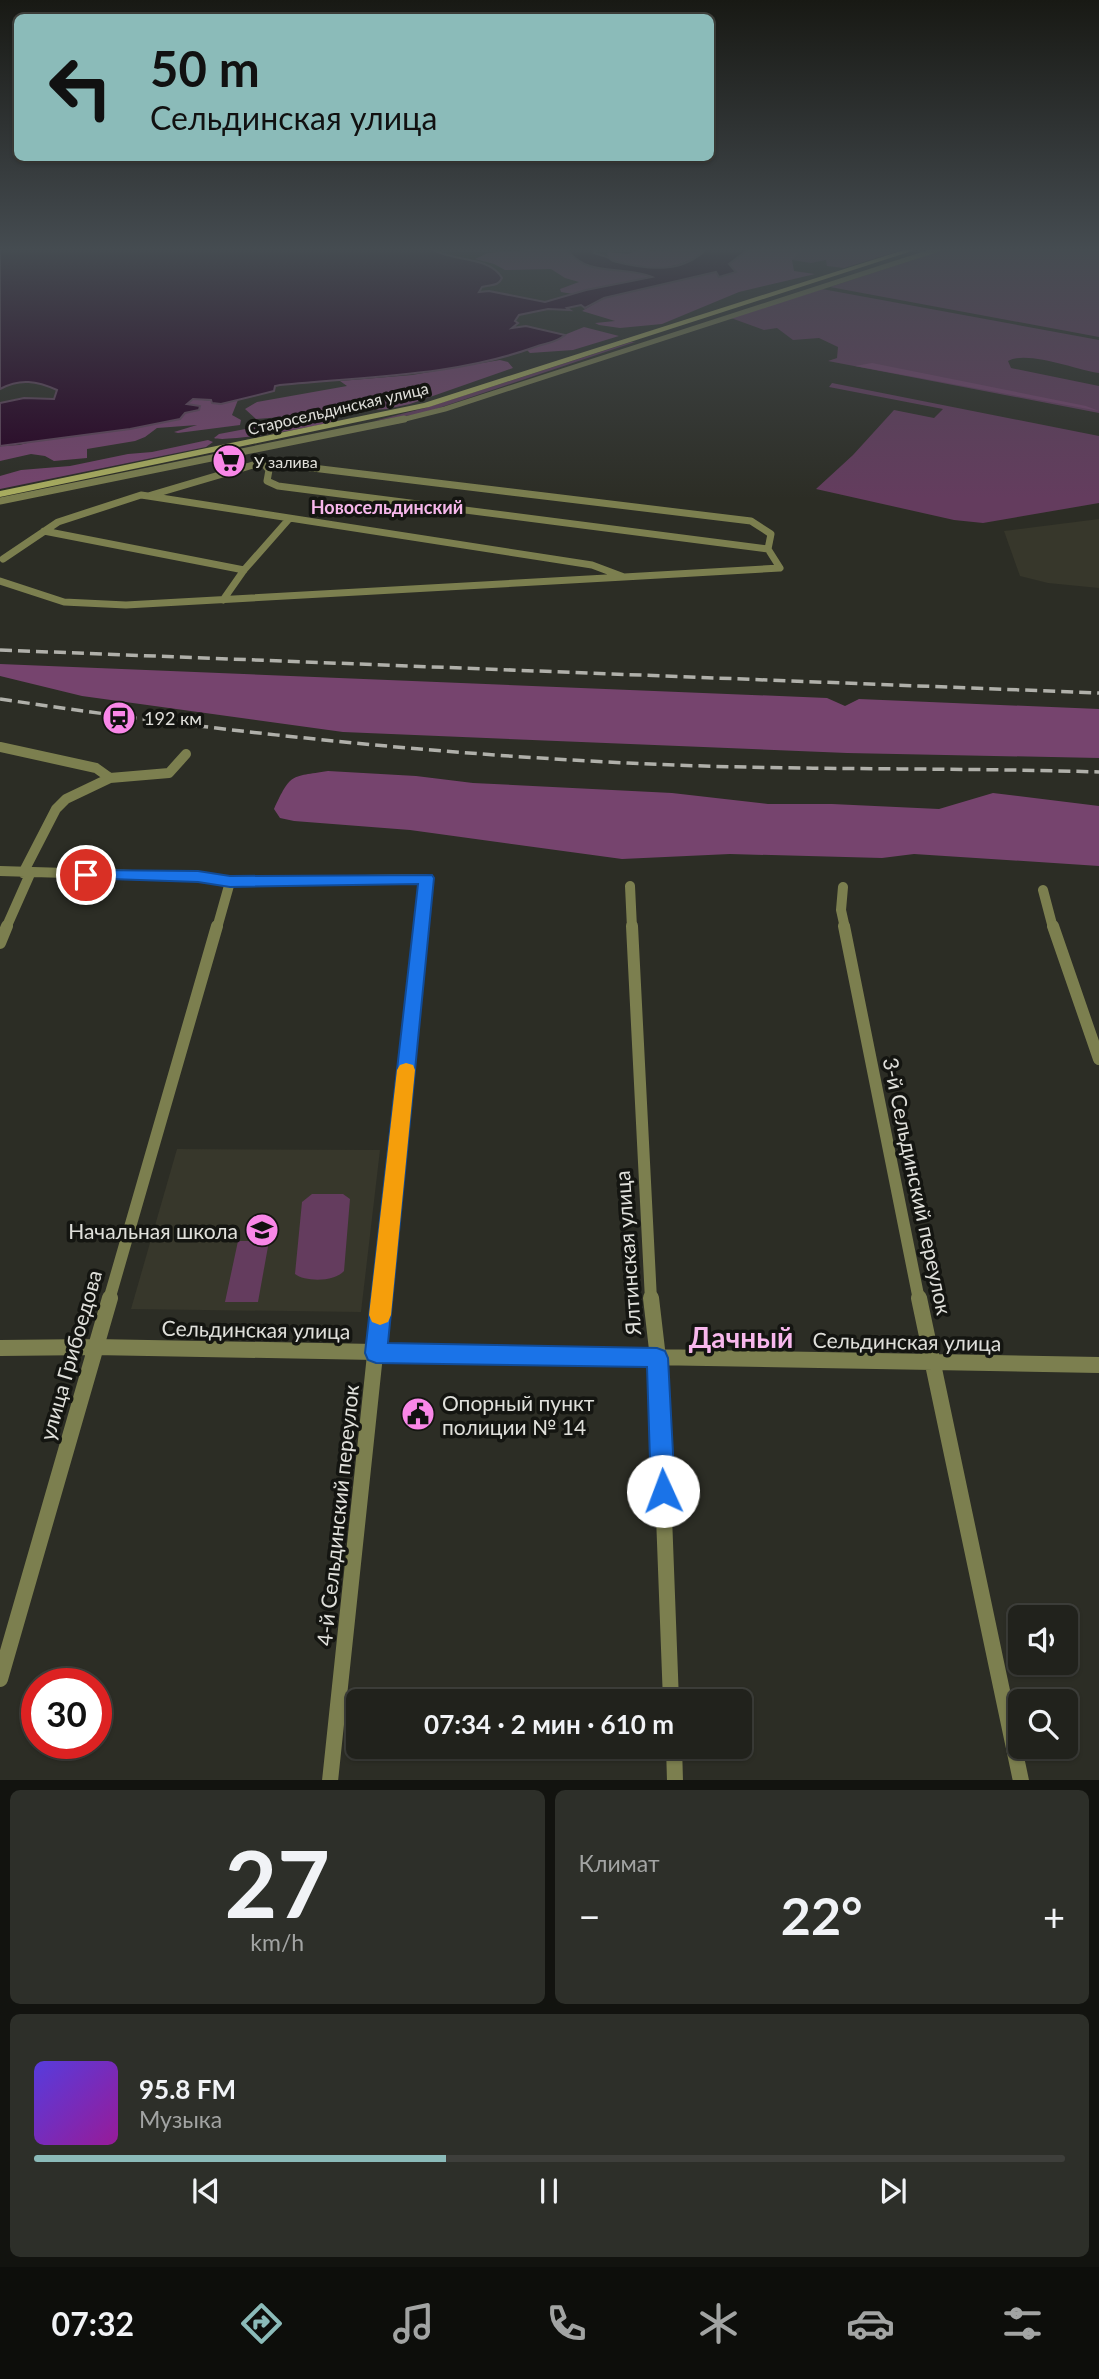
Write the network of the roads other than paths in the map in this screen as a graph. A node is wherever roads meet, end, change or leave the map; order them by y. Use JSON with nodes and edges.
{"nodes":[{"id":1,"x":656,"y":332,"type":"edge"},
{"id":2,"x":683,"y":332,"type":"edge"},
{"id":3,"x":359,"y":421,"type":"junction"},
{"id":4,"x":366,"y":428,"type":"junction"},
{"id":5,"x":249,"y":451,"type":"junction"},
{"id":6,"x":263,"y":463,"type":"junction"},
{"id":7,"x":0,"y":494,"type":"edge"},
{"id":8,"x":148,"y":496,"type":"junction"},
{"id":9,"x":0,"y":501,"type":"edge"},
{"id":10,"x":289,"y":519,"type":"junction"},
{"id":11,"x":44,"y":531,"type":"junction"},
{"id":12,"x":768,"y":549,"type":"junction"},
{"id":13,"x":3,"y":559,"type":"dead end"},
{"id":14,"x":244,"y":570,"type":"junction"},
{"id":15,"x":624,"y":577,"type":"junction"},
{"id":16,"x":0,"y":581,"type":"edge"},
{"id":17,"x":223,"y":600,"type":"junction"},
{"id":18,"x":0,"y":747,"type":"edge"},
{"id":19,"x":186,"y":754,"type":"dead end"},
{"id":20,"x":110,"y":778,"type":"junction"},
{"id":21,"x":0,"y":871,"type":"edge"},
{"id":22,"x":27,"y":874,"type":"junction"},
{"id":23,"x":230,"y":882,"type":"junction"},
{"id":24,"x":629,"y":886,"type":"dead end"},
{"id":25,"x":843,"y":887,"type":"dead end"},
{"id":26,"x":1043,"y":890,"type":"dead end"},
{"id":27,"x":0,"y":943,"type":"edge"},
{"id":28,"x":1099,"y":1059,"type":"edge"},
{"id":29,"x":94,"y":1347,"type":"junction"},
{"id":30,"x":0,"y":1348,"type":"edge"},
{"id":31,"x":376,"y":1353,"type":"junction"},
{"id":32,"x":657,"y":1358,"type":"junction"},
{"id":33,"x":933,"y":1364,"type":"junction"},
{"id":34,"x":1099,"y":1365,"type":"edge"},
{"id":35,"x":0,"y":1679,"type":"edge"},
{"id":36,"x":671,"y":1689,"type":"edge"},
{"id":37,"x":674,"y":1759,"type":"edge"},
{"id":38,"x":330,"y":1780,"type":"edge"},
{"id":39,"x":675,"y":1780,"type":"edge"},
{"id":40,"x":1021,"y":1780,"type":"edge"}],
"edges":[{"from":1,"to":3,"type":"main road","name":"Старосельдинская улица"},
{"from":2,"to":4,"type":"street"},
{"from":3,"to":4,"type":"street"},
{"from":3,"to":7,"type":"main road","name":"Старосельдинская улица"},
{"from":4,"to":5,"type":"street"},
{"from":5,"to":6,"type":"street"},
{"from":5,"to":9,"type":"street"},
{"from":6,"to":8,"type":"street"},
{"from":6,"to":12,"type":"street"},
{"from":6,"to":12,"type":"street"},
{"from":8,"to":10,"type":"street"},
{"from":8,"to":11,"type":"street"},
{"from":10,"to":14,"type":"street"},
{"from":10,"to":15,"type":"street"},
{"from":11,"to":13,"type":"street"},
{"from":11,"to":14,"type":"street"},
{"from":12,"to":15,"type":"street"},
{"from":14,"to":17,"type":"street"},
{"from":15,"to":17,"type":"street"},
{"from":16,"to":17,"type":"street"},
{"from":18,"to":20,"type":"street"},
{"from":19,"to":20,"type":"street"},
{"from":20,"to":22,"type":"street"},
{"from":21,"to":22,"type":"street"},
{"from":22,"to":23,"type":"street"},
{"from":22,"to":27,"type":"street"},
{"from":23,"to":29,"type":"street","name":"улица Грибоедова"},
{"from":23,"to":31,"type":"street","name":"4-й Сельдинский переулок"},
{"from":24,"to":32,"type":"street","name":"Ялтинская улица"},
{"from":25,"to":33,"type":"street","name":"3-й Сельдинский переулок"},
{"from":26,"to":28,"type":"street"},
{"from":29,"to":30,"type":"street","name":"Сельдинская улица"},
{"from":29,"to":31,"type":"street","name":"Сельдинская улица"},
{"from":29,"to":35,"type":"street","name":"улица Грибоедова"},
{"from":31,"to":32,"type":"street","name":"Сельдинская улица"},
{"from":31,"to":38,"type":"street","name":"4-й Сельдинский переулок"},
{"from":32,"to":33,"type":"street","name":"Сельдинская улица"},
{"from":32,"to":36,"type":"street","name":"Ялтинская улица"},
{"from":33,"to":34,"type":"street","name":"Сельдинская улица"},
{"from":33,"to":40,"type":"street","name":"3-й Сельдинский переулок"},
{"from":37,"to":39,"type":"street"}]}
